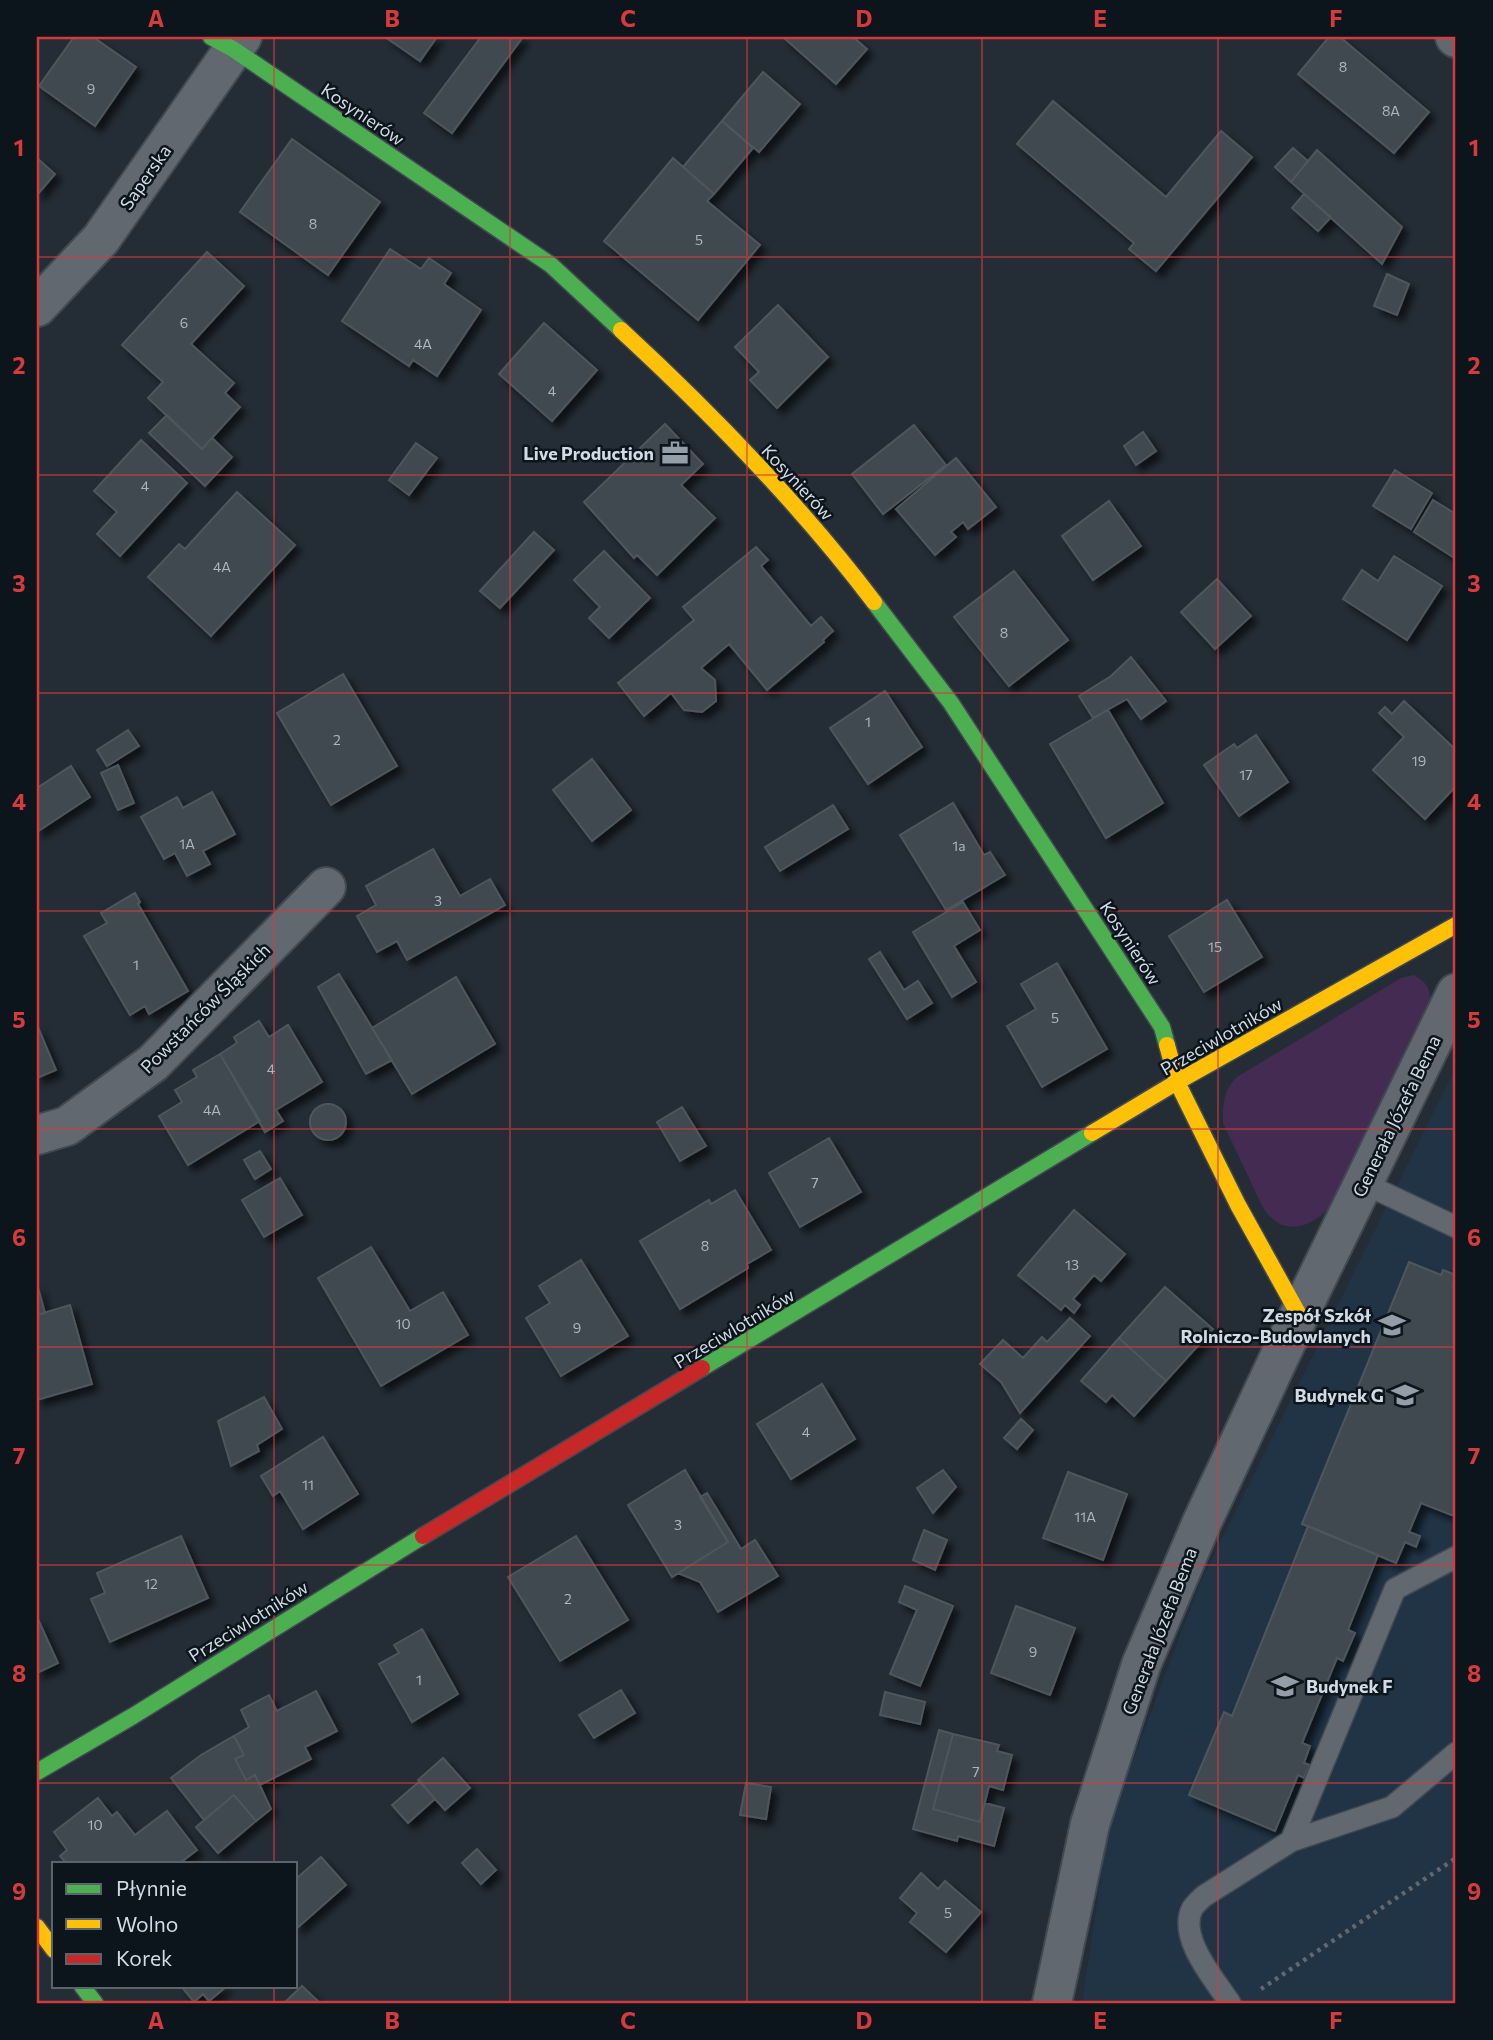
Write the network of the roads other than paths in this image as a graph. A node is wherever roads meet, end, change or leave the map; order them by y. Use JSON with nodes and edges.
{"nodes":[{"id":1,"x":229,"y":41,"type":"edge"},
{"id":2,"x":37,"y":307,"type":"edge"},
{"id":3,"x":326,"y":887,"type":"dead end"},
{"id":4,"x":1456,"y":925,"type":"edge"},
{"id":5,"x":1456,"y":993,"type":"edge"},
{"id":6,"x":1177,"y":1083,"type":"junction"},
{"id":7,"x":37,"y":1135,"type":"edge"},
{"id":8,"x":1363,"y":1183,"type":"junction"},
{"id":9,"x":1456,"y":1227,"type":"edge"},
{"id":10,"x":1299,"y":1315,"type":"junction"},
{"id":11,"x":1456,"y":1557,"type":"edge"},
{"id":12,"x":1456,"y":1753,"type":"edge"},
{"id":13,"x":37,"y":1772,"type":"edge"},
{"id":14,"x":1290,"y":1842,"type":"junction"},
{"id":15,"x":37,"y":1927,"type":"edge"},
{"id":16,"x":52,"y":1947,"type":"edge"},
{"id":17,"x":84,"y":1988,"type":"edge"},
{"id":18,"x":95,"y":2003,"type":"edge"},
{"id":19,"x":1052,"y":2003,"type":"edge"},
{"id":20,"x":1230,"y":2003,"type":"edge"}],
"edges":[{"from":1,"to":2,"type":"street","name":"Saperska"},
{"from":1,"to":6,"type":"street","name":"Kosynierów"},
{"from":3,"to":7,"type":"street","name":"Powstańców Śląskich"},
{"from":4,"to":6,"type":"street","name":"Przeciwlotników"},
{"from":5,"to":8,"type":"street","name":"Generała Józefa Bema"},
{"from":6,"to":10,"type":"street"},
{"from":6,"to":13,"type":"street","name":"Przeciwlotników"},
{"from":8,"to":9,"type":"lane"},
{"from":8,"to":10,"type":"street","name":"Generała Józefa Bema"},
{"from":10,"to":19,"type":"street","name":"Generała Józefa Bema"},
{"from":11,"to":14,"type":"lane"},
{"from":12,"to":14,"type":"lane"},
{"from":14,"to":20,"type":"lane"},
{"from":15,"to":16,"type":"street"},
{"from":17,"to":18,"type":"street"}]}
